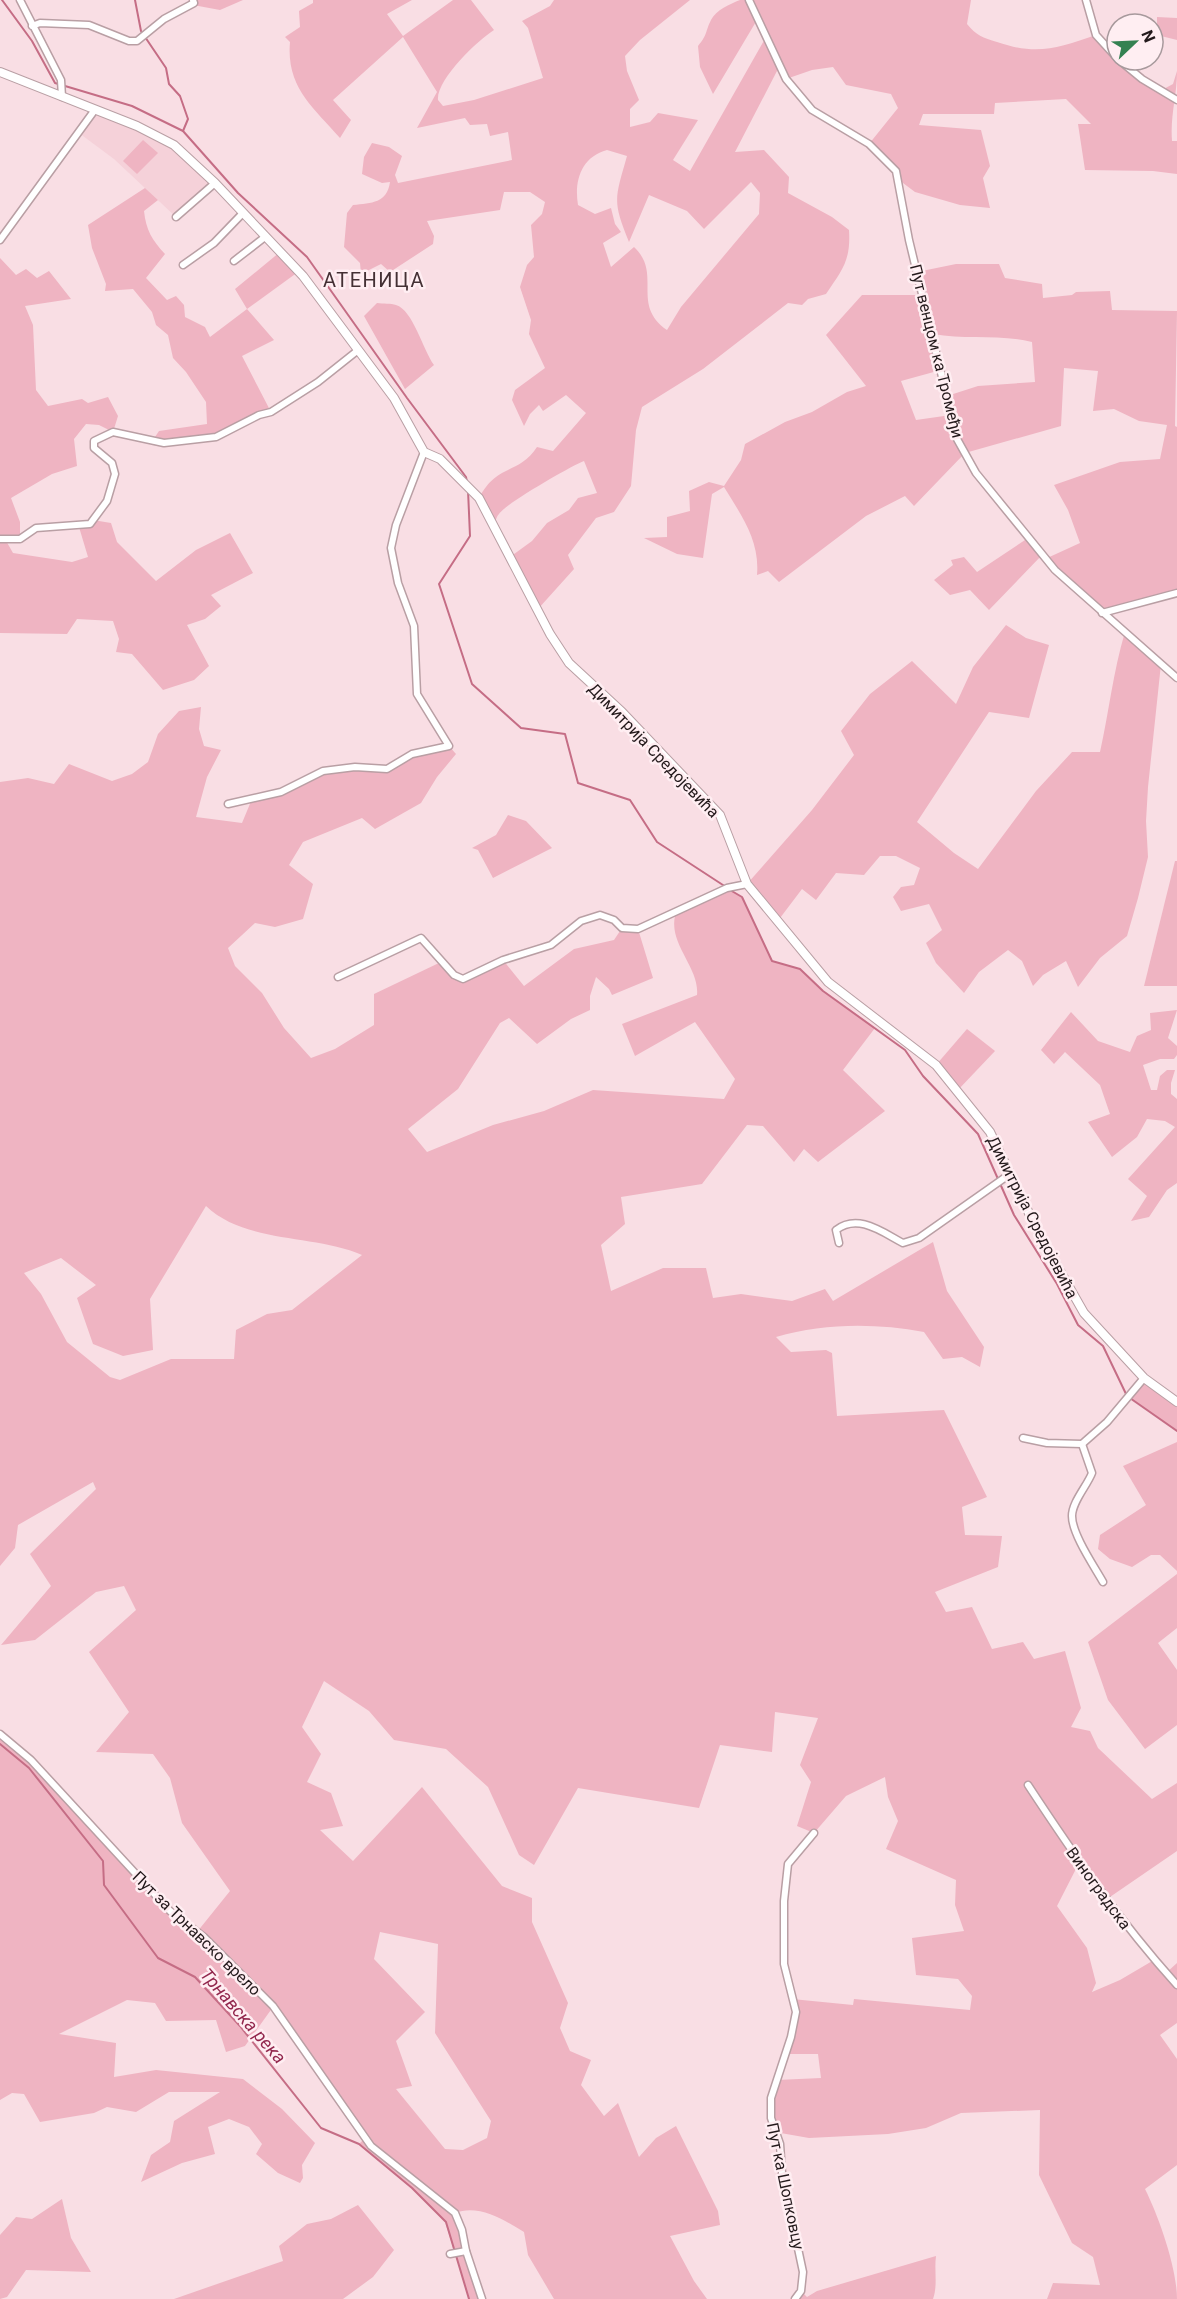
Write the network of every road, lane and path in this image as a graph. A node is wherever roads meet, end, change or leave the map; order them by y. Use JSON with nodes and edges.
{"nodes":[{"id":1,"x":20,"y":0,"type":"edge"},
{"id":2,"x":194,"y":0,"type":"edge"},
{"id":3,"x":749,"y":0,"type":"edge"},
{"id":4,"x":1086,"y":0,"type":"edge"},
{"id":5,"x":32,"y":26,"type":"junction"},
{"id":6,"x":1105,"y":45,"type":"edge"},
{"id":7,"x":0,"y":72,"type":"edge"},
{"id":8,"x":1134,"y":72,"type":"edge"},
{"id":9,"x":62,"y":97,"type":"junction"},
{"id":10,"x":1177,"y":100,"type":"edge"},
{"id":11,"x":94,"y":111,"type":"junction"},
{"id":12,"x":215,"y":183,"type":"junction"},
{"id":13,"x":242,"y":214,"type":"junction"},
{"id":14,"x":176,"y":218,"type":"dead end"},
{"id":15,"x":265,"y":237,"type":"junction"},
{"id":16,"x":0,"y":240,"type":"edge"},
{"id":17,"x":234,"y":261,"type":"dead end"},
{"id":18,"x":183,"y":265,"type":"dead end"},
{"id":19,"x":357,"y":351,"type":"junction"},
{"id":20,"x":424,"y":452,"type":"junction"},
{"id":21,"x":0,"y":539,"type":"edge"},
{"id":22,"x":1177,"y":593,"type":"edge"},
{"id":23,"x":1102,"y":613,"type":"junction"},
{"id":24,"x":1177,"y":678,"type":"edge"},
{"id":25,"x":228,"y":804,"type":"dead end"},
{"id":26,"x":747,"y":884,"type":"junction"},
{"id":27,"x":338,"y":977,"type":"dead end"},
{"id":28,"x":1010,"y":1174,"type":"junction"},
{"id":29,"x":839,"y":1242,"type":"dead end"},
{"id":30,"x":1144,"y":1378,"type":"junction"},
{"id":31,"x":1177,"y":1402,"type":"edge"},
{"id":32,"x":1023,"y":1438,"type":"dead end"},
{"id":33,"x":1082,"y":1444,"type":"junction"},
{"id":34,"x":1103,"y":1582,"type":"dead end"},
{"id":35,"x":0,"y":1734,"type":"edge"},
{"id":36,"x":1028,"y":1785,"type":"dead end"},
{"id":37,"x":814,"y":1833,"type":"dead end"},
{"id":38,"x":1177,"y":1984,"type":"edge"},
{"id":39,"x":463,"y":2252,"type":"junction"},
{"id":40,"x":450,"y":2253,"type":"dead end"},
{"id":41,"x":482,"y":2299,"type":"edge"},
{"id":42,"x":795,"y":2299,"type":"edge"}],
"edges":[{"from":1,"to":5,"type":"street"},
{"from":2,"to":5,"type":"street"},
{"from":3,"to":23,"type":"street","name":"Пут венцом ка Тромеђи"},
{"from":4,"to":6,"type":"street"},
{"from":5,"to":9,"type":"street"},
{"from":7,"to":9,"type":"street"},
{"from":8,"to":10,"type":"street"},
{"from":9,"to":11,"type":"street"},
{"from":11,"to":12,"type":"street"},
{"from":11,"to":16,"type":"street"},
{"from":12,"to":13,"type":"street"},
{"from":12,"to":14,"type":"street"},
{"from":13,"to":15,"type":"street"},
{"from":13,"to":18,"type":"street"},
{"from":15,"to":17,"type":"street"},
{"from":15,"to":19,"type":"street"},
{"from":19,"to":20,"type":"street"},
{"from":19,"to":21,"type":"street"},
{"from":20,"to":25,"type":"street"},
{"from":20,"to":26,"type":"street","name":"Димитрија Средојевића"},
{"from":22,"to":23,"type":"street"},
{"from":23,"to":24,"type":"street","name":"Пут венцом ка Тромеђи"},
{"from":26,"to":27,"type":"street"},
{"from":26,"to":28,"type":"street","name":"Димитрија Средојевића"},
{"from":28,"to":29,"type":"street"},
{"from":28,"to":30,"type":"street","name":"Димитрија Средојевића"},
{"from":30,"to":31,"type":"street","name":"Димитрија Средојевића"},
{"from":30,"to":33,"type":"street"},
{"from":32,"to":33,"type":"street"},
{"from":33,"to":34,"type":"street"},
{"from":35,"to":39,"type":"street","name":"Пут за Трнавско врело"},
{"from":36,"to":38,"type":"street","name":"Виноградска"},
{"from":37,"to":42,"type":"street","name":"Пут ка Шопковцу"},
{"from":39,"to":40,"type":"street"},
{"from":39,"to":41,"type":"street","name":"Пут за Трнавско врело"}]}
